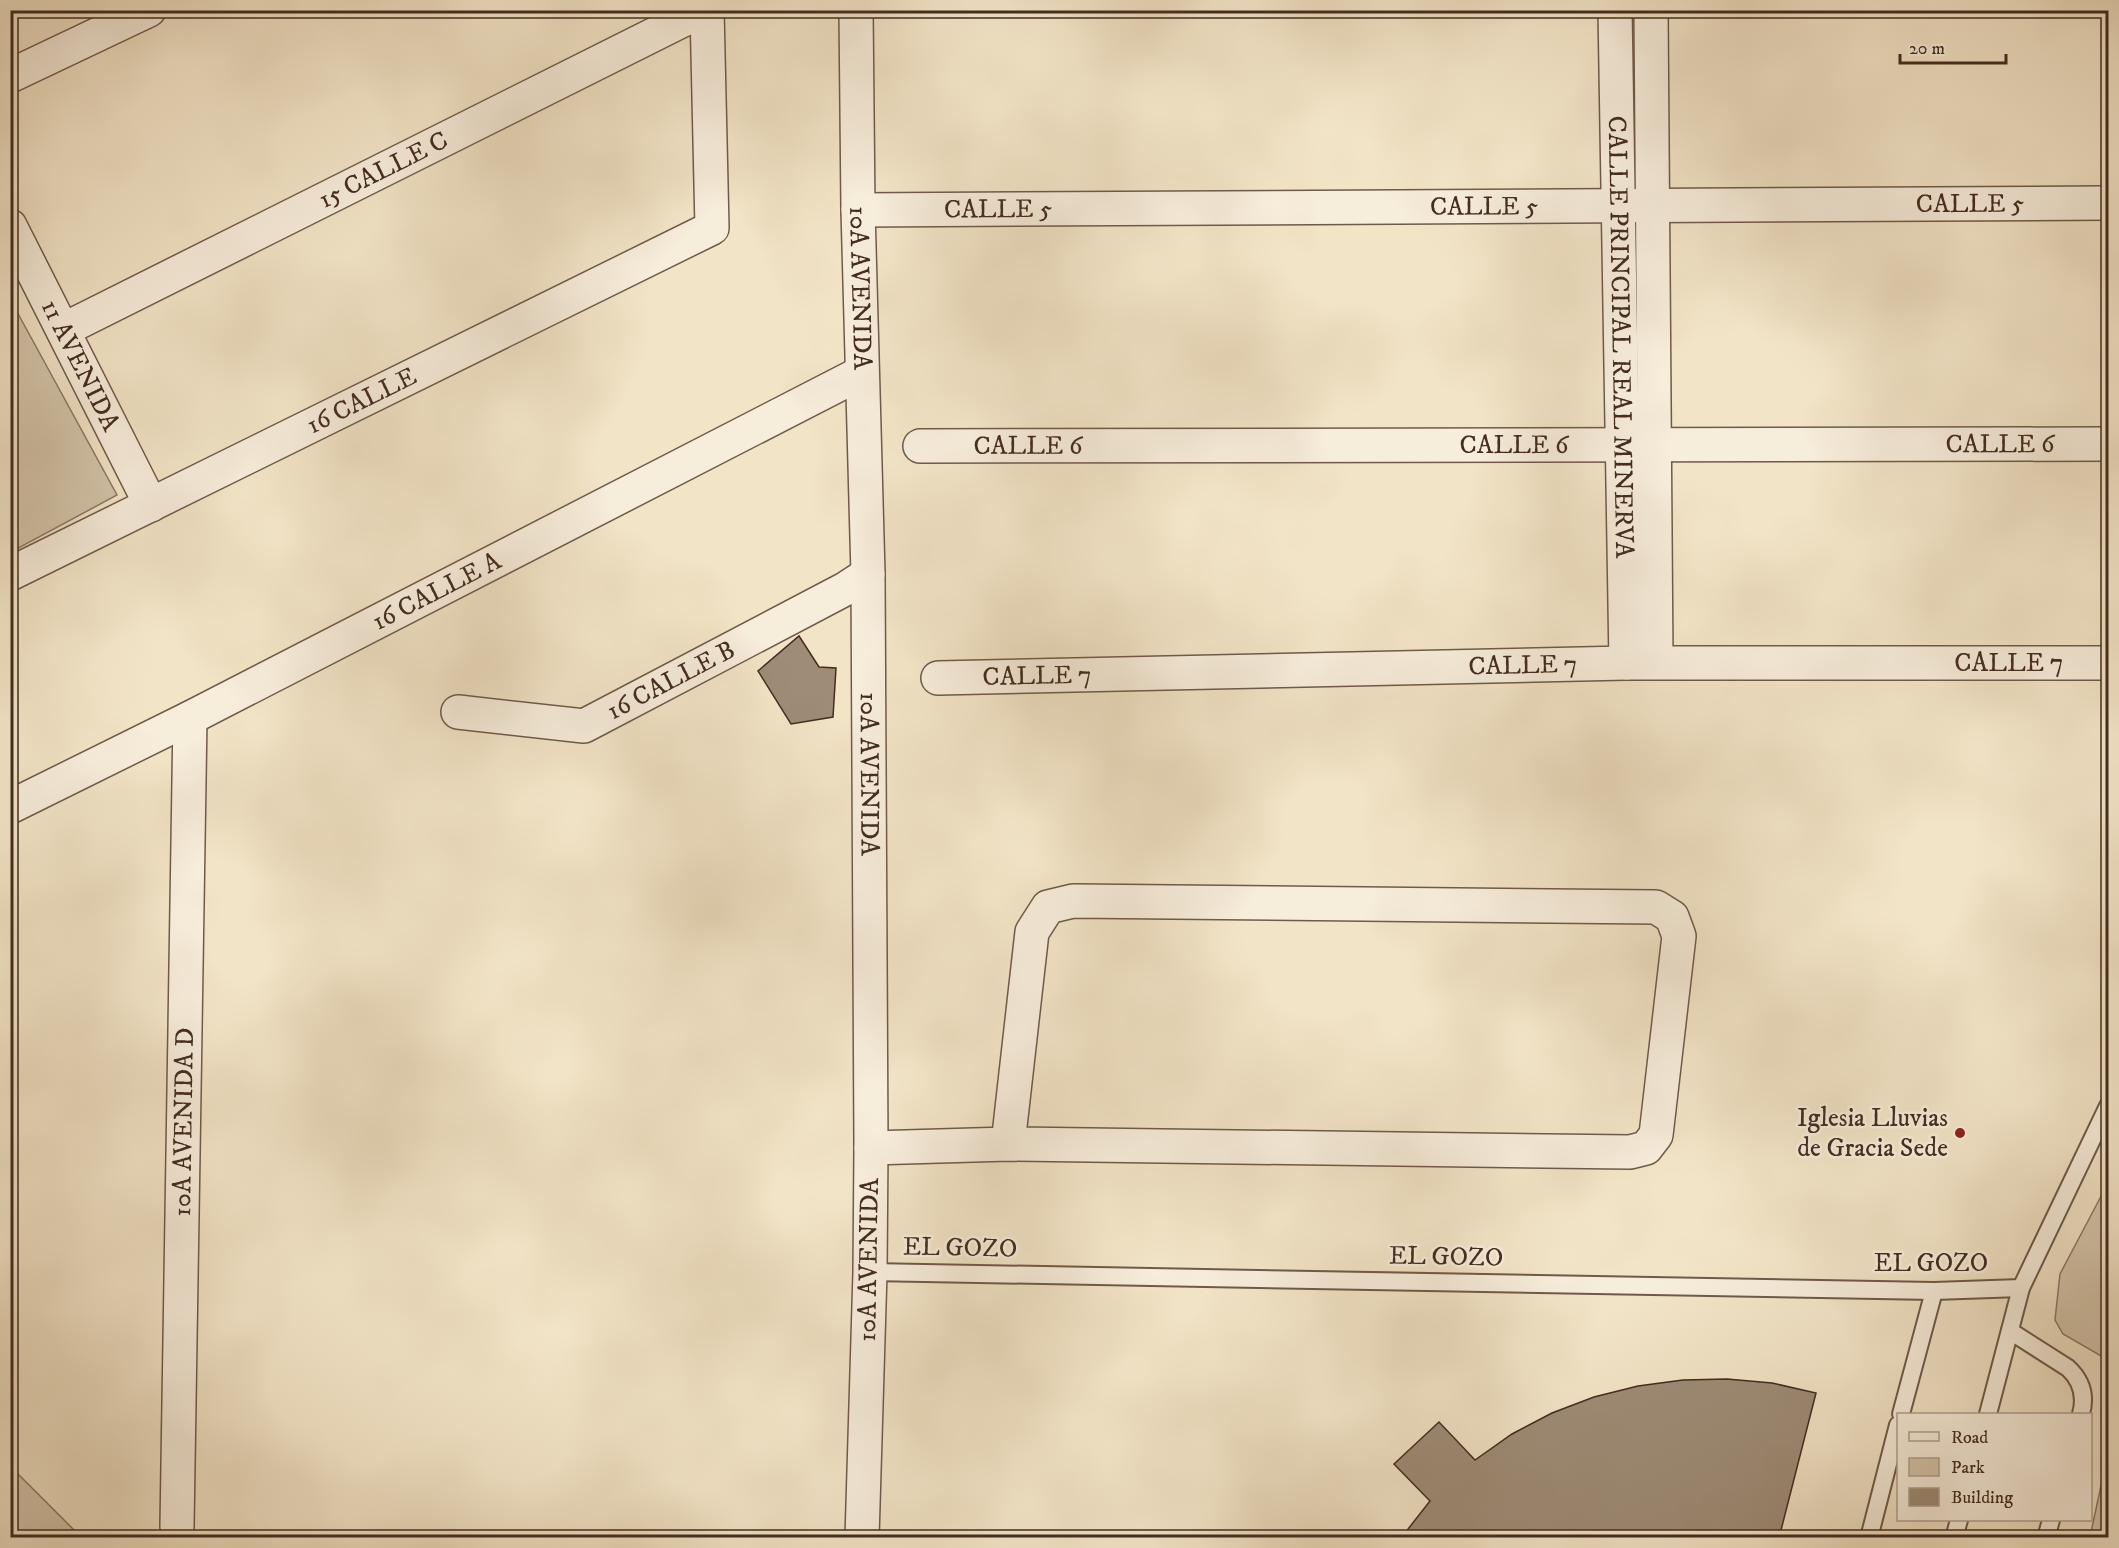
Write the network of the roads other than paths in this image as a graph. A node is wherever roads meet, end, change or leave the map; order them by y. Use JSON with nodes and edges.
{"nodes":[{"id":1,"x":149,"y":10,"type":"edge"},
{"id":2,"x":705,"y":10,"type":"edge"},
{"id":3,"x":856,"y":10,"type":"edge"},
{"id":4,"x":1615,"y":10,"type":"edge"},
{"id":5,"x":1651,"y":10,"type":"edge"},
{"id":6,"x":10,"y":76,"type":"edge"},
{"id":7,"x":2109,"y":203,"type":"edge"},
{"id":8,"x":1618,"y":206,"type":"junction"},
{"id":9,"x":1653,"y":206,"type":"junction"},
{"id":10,"x":858,"y":210,"type":"junction"},
{"id":11,"x":10,"y":226,"type":"edge"},
{"id":12,"x":63,"y":330,"type":"junction"},
{"id":13,"x":861,"y":373,"type":"junction"},
{"id":14,"x":2109,"y":444,"type":"edge"},
{"id":15,"x":1622,"y":445,"type":"junction"},
{"id":16,"x":1654,"y":445,"type":"junction"},
{"id":17,"x":920,"y":446,"type":"dead end"},
{"id":18,"x":151,"y":504,"type":"junction"},
{"id":19,"x":10,"y":574,"type":"edge"},
{"id":20,"x":868,"y":574,"type":"junction"},
{"id":21,"x":1641,"y":663,"type":"junction"},
{"id":22,"x":2109,"y":663,"type":"edge"},
{"id":23,"x":938,"y":678,"type":"dead end"},
{"id":24,"x":458,"y":712,"type":"dead end"},
{"id":25,"x":190,"y":718,"type":"junction"},
{"id":26,"x":10,"y":807,"type":"edge"},
{"id":27,"x":2109,"y":1106,"type":"edge"},
{"id":28,"x":1008,"y":1144,"type":"junction"},
{"id":29,"x":871,"y":1148,"type":"junction"},
{"id":30,"x":870,"y":1272,"type":"junction"},
{"id":31,"x":2021,"y":1288,"type":"junction"},
{"id":32,"x":1935,"y":1291,"type":"junction"},
{"id":33,"x":2010,"y":1331,"type":"junction"},
{"id":34,"x":1901,"y":1413,"type":"edge"},
{"id":35,"x":1988,"y":1413,"type":"edge"},
{"id":36,"x":2082,"y":1413,"type":"edge"},
{"id":37,"x":1897,"y":1433,"type":"edge"},
{"id":38,"x":1959,"y":1521,"type":"edge"},
{"id":39,"x":2051,"y":1521,"type":"edge"},
{"id":40,"x":177,"y":1527,"type":"dead end"},
{"id":41,"x":862,"y":1538,"type":"edge"},
{"id":42,"x":1869,"y":1538,"type":"edge"},
{"id":43,"x":1954,"y":1538,"type":"edge"},
{"id":44,"x":2046,"y":1538,"type":"edge"}],
"edges":[{"from":1,"to":6,"type":"street"},
{"from":2,"to":12,"type":"street","name":"15 CALLE C"},
{"from":2,"to":18,"type":"street","name":"16 CALLE"},
{"from":3,"to":10,"type":"street","name":"10A AVENIDA"},
{"from":4,"to":8,"type":"street","name":"CALLE PRINCIPAL REAL MINERVA"},
{"from":5,"to":9,"type":"street","name":"CALLE PRINCIPAL REAL MINERVA"},
{"from":7,"to":9,"type":"street","name":"CALLE 5"},
{"from":8,"to":9,"type":"street","name":"CALLE 5"},
{"from":8,"to":10,"type":"street","name":"CALLE 5"},
{"from":8,"to":15,"type":"street","name":"CALLE PRINCIPAL REAL MINERVA"},
{"from":9,"to":16,"type":"street","name":"CALLE PRINCIPAL REAL MINERVA"},
{"from":10,"to":13,"type":"street","name":"10A AVENIDA"},
{"from":11,"to":12,"type":"street","name":"11 AVENIDA"},
{"from":12,"to":18,"type":"street","name":"11 AVENIDA"},
{"from":13,"to":20,"type":"street","name":"10A AVENIDA"},
{"from":13,"to":25,"type":"street","name":"16 CALLE A"},
{"from":14,"to":16,"type":"street","name":"CALLE 6"},
{"from":15,"to":16,"type":"street","name":"CALLE 6"},
{"from":15,"to":17,"type":"street","name":"CALLE 6"},
{"from":15,"to":21,"type":"street","name":"CALLE PRINCIPAL REAL MINERVA"},
{"from":16,"to":21,"type":"street","name":"CALLE PRINCIPAL REAL MINERVA"},
{"from":18,"to":19,"type":"street","name":"16 CALLE"},
{"from":20,"to":24,"type":"street","name":"16 CALLE B"},
{"from":20,"to":29,"type":"street","name":"10A AVENIDA"},
{"from":21,"to":22,"type":"street","name":"CALLE 7"},
{"from":21,"to":23,"type":"street","name":"CALLE 7"},
{"from":25,"to":26,"type":"street","name":"16 CALLE A"},
{"from":25,"to":40,"type":"street","name":"10A AVENIDA D"},
{"from":27,"to":31,"type":"lane"},
{"from":28,"to":28,"type":"street"},
{"from":28,"to":29,"type":"street"},
{"from":29,"to":30,"type":"street","name":"10A AVENIDA"},
{"from":30,"to":32,"type":"lane","name":"EL GOZO"},
{"from":30,"to":41,"type":"street","name":"10A AVENIDA"},
{"from":31,"to":32,"type":"lane","name":"EL GOZO"},
{"from":31,"to":33,"type":"lane"},
{"from":32,"to":34,"type":"lane"},
{"from":33,"to":35,"type":"lane"},
{"from":33,"to":36,"type":"lane"},
{"from":37,"to":42,"type":"lane"},
{"from":38,"to":43,"type":"lane"},
{"from":39,"to":44,"type":"lane"}]}
